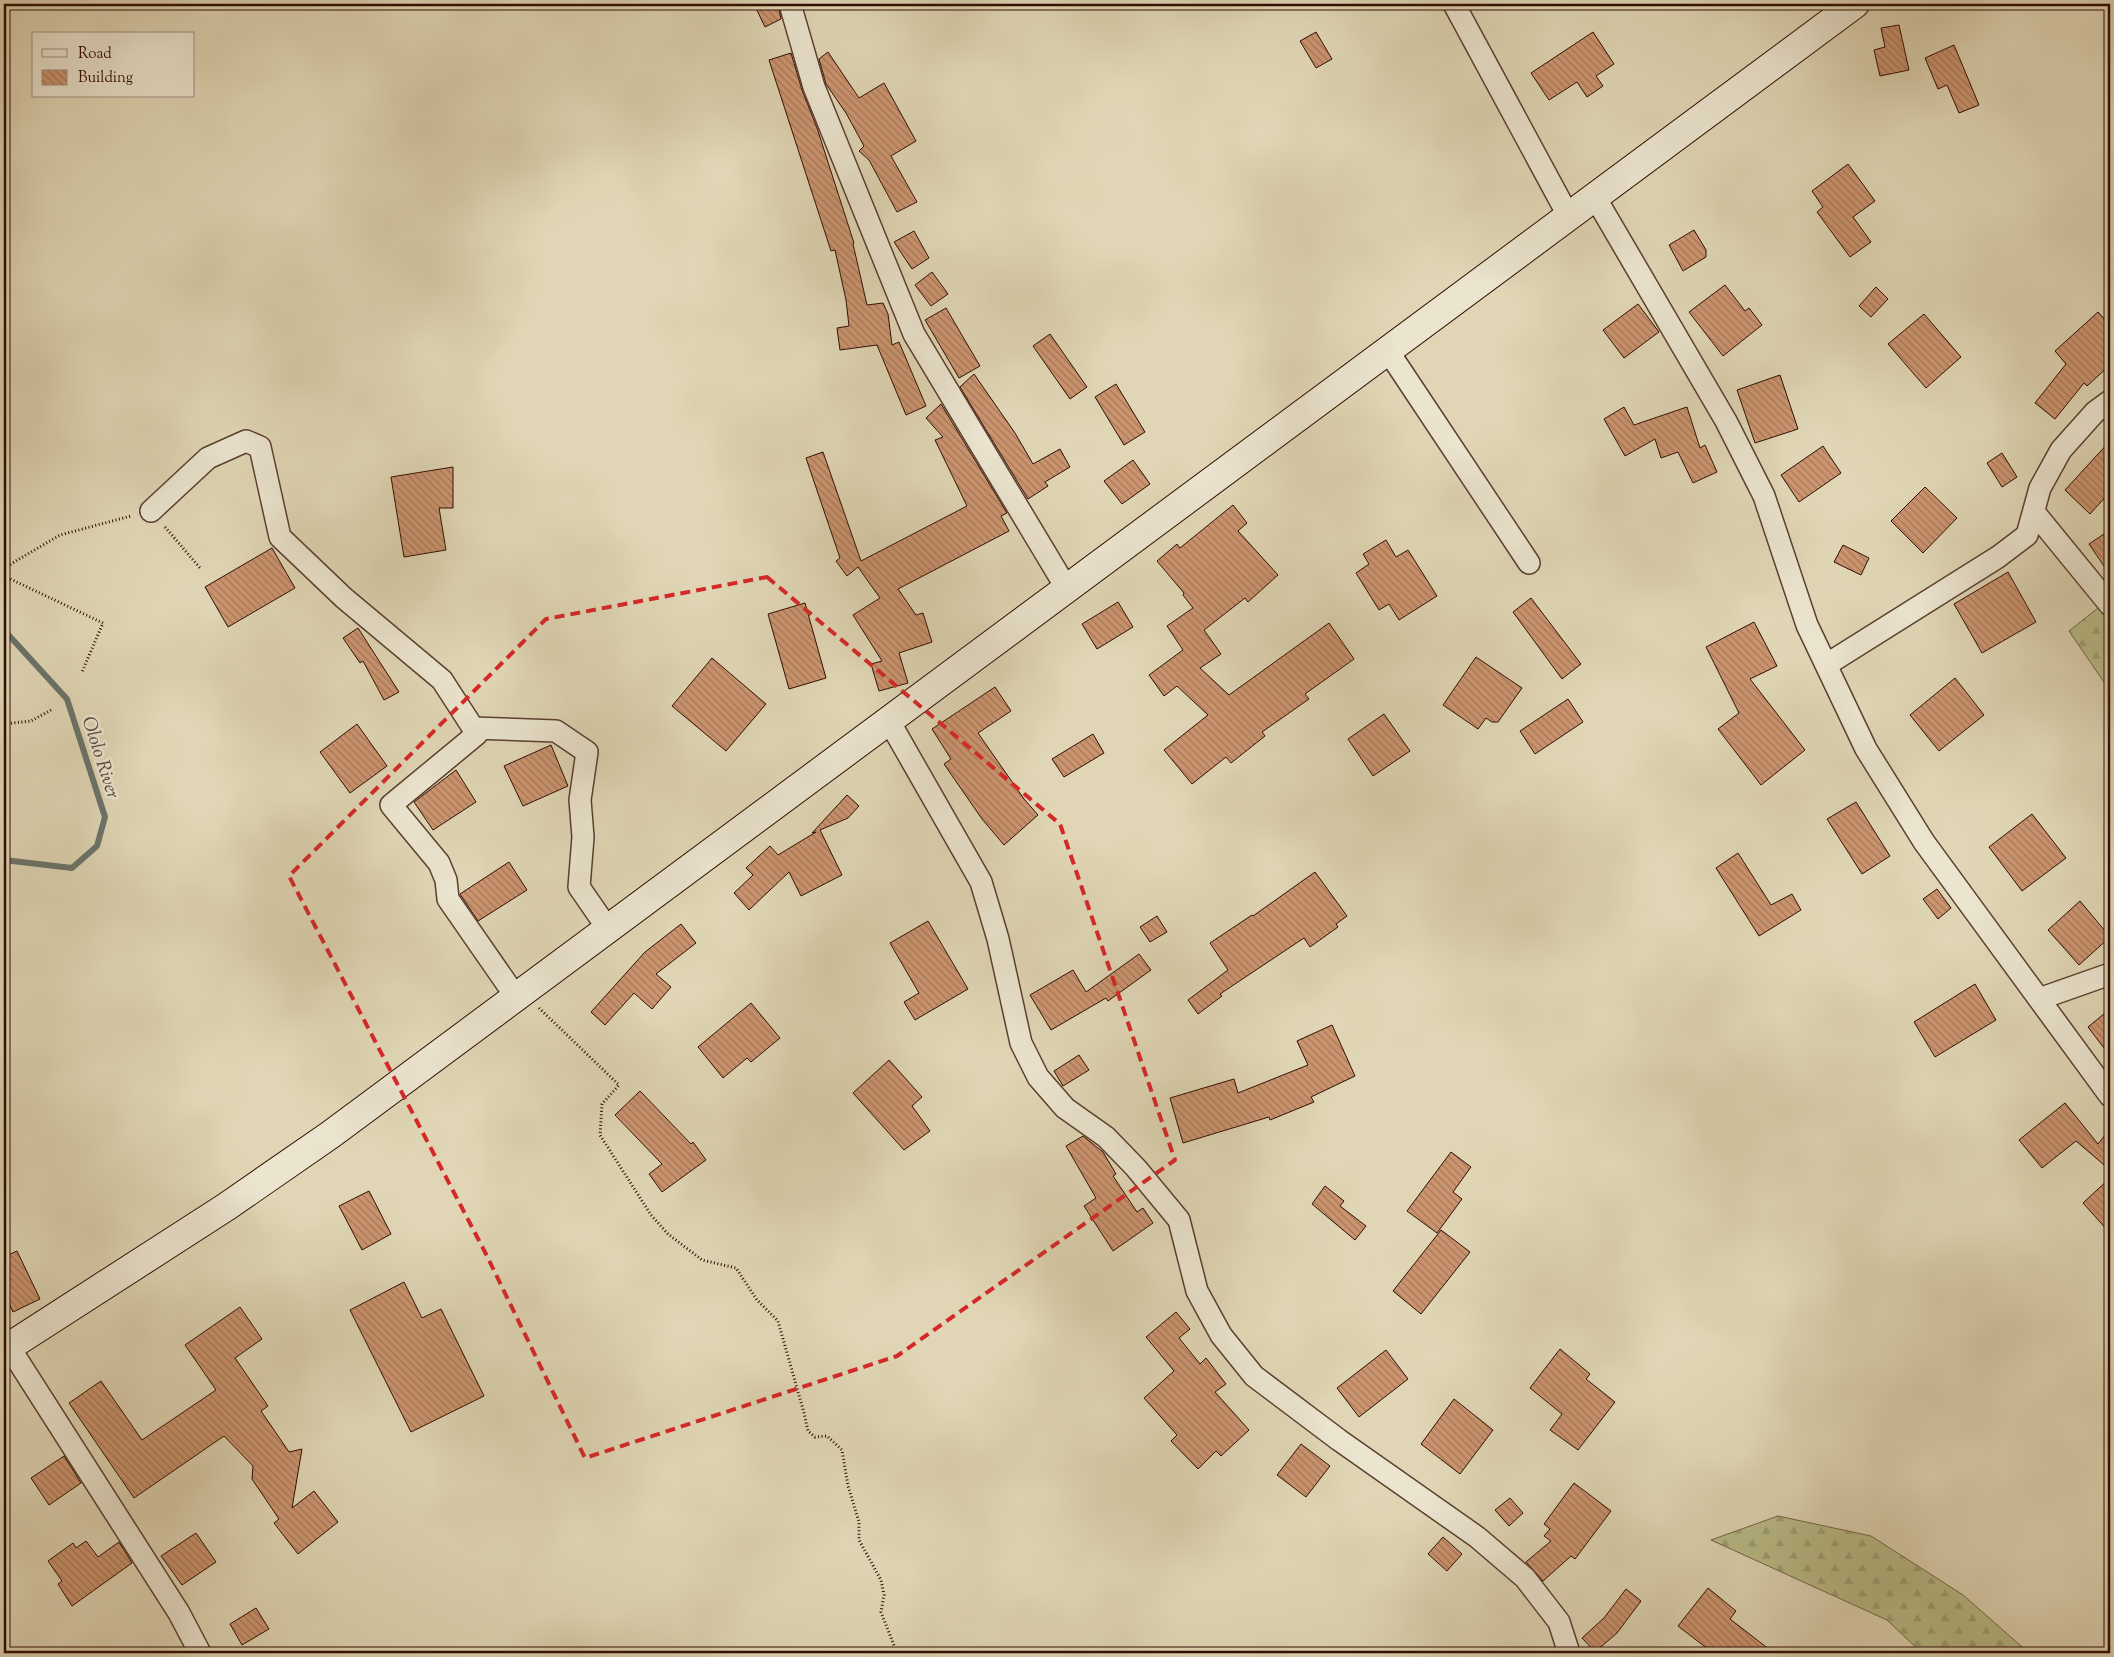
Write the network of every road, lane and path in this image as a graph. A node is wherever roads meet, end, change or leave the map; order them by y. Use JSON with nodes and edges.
{"nodes":[{"id":1,"x":790,"y":4,"type":"edge"},
{"id":2,"x":1454,"y":4,"type":"edge"},
{"id":3,"x":1855,"y":4,"type":"edge"},
{"id":4,"x":1595,"y":197,"type":"junction"},
{"id":5,"x":1569,"y":216,"type":"junction"},
{"id":6,"x":1388,"y":352,"type":"junction"},
{"id":7,"x":2110,"y":402,"type":"edge"},
{"id":8,"x":151,"y":511,"type":"junction"},
{"id":9,"x":2034,"y":512,"type":"junction"},
{"id":10,"x":1529,"y":563,"type":"dead end"},
{"id":11,"x":4,"y":568,"type":"edge"},
{"id":12,"x":200,"y":568,"type":"dead end"},
{"id":13,"x":4,"y":576,"type":"edge"},
{"id":14,"x":1067,"y":589,"type":"junction"},
{"id":15,"x":2110,"y":606,"type":"edge"},
{"id":16,"x":1826,"y":665,"type":"junction"},
{"id":17,"x":82,"y":672,"type":"dead end"},
{"id":18,"x":53,"y":709,"type":"dead end"},
{"id":19,"x":890,"y":721,"type":"junction"},
{"id":20,"x":4,"y":724,"type":"edge"},
{"id":21,"x":473,"y":728,"type":"junction"},
{"id":22,"x":608,"y":929,"type":"junction"},
{"id":23,"x":2110,"y":974,"type":"edge"},
{"id":24,"x":519,"y":994,"type":"junction"},
{"id":25,"x":2039,"y":999,"type":"junction"},
{"id":26,"x":2110,"y":1096,"type":"edge"},
{"id":27,"x":5,"y":1346,"type":"edge"},
{"id":28,"x":200,"y":1653,"type":"edge"},
{"id":29,"x":897,"y":1653,"type":"edge"},
{"id":30,"x":1570,"y":1653,"type":"edge"}],
"edges":[{"from":1,"to":14,"type":"street"},
{"from":2,"to":5,"type":"street"},
{"from":3,"to":4,"type":"main road"},
{"from":4,"to":5,"type":"main road"},
{"from":4,"to":16,"type":"street"},
{"from":5,"to":6,"type":"main road"},
{"from":6,"to":10,"type":"street"},
{"from":6,"to":14,"type":"main road"},
{"from":7,"to":9,"type":"street"},
{"from":8,"to":11,"type":"path"},
{"from":8,"to":12,"type":"path"},
{"from":8,"to":21,"type":"street"},
{"from":9,"to":15,"type":"street"},
{"from":9,"to":16,"type":"street"},
{"from":13,"to":17,"type":"path"},
{"from":14,"to":19,"type":"main road"},
{"from":16,"to":25,"type":"street"},
{"from":18,"to":20,"type":"path"},
{"from":19,"to":22,"type":"main road"},
{"from":19,"to":30,"type":"street"},
{"from":21,"to":22,"type":"street"},
{"from":21,"to":24,"type":"street"},
{"from":22,"to":24,"type":"main road"},
{"from":23,"to":25,"type":"street"},
{"from":24,"to":27,"type":"main road"},
{"from":24,"to":29,"type":"path"},
{"from":25,"to":26,"type":"street"},
{"from":27,"to":28,"type":"street"}]}
